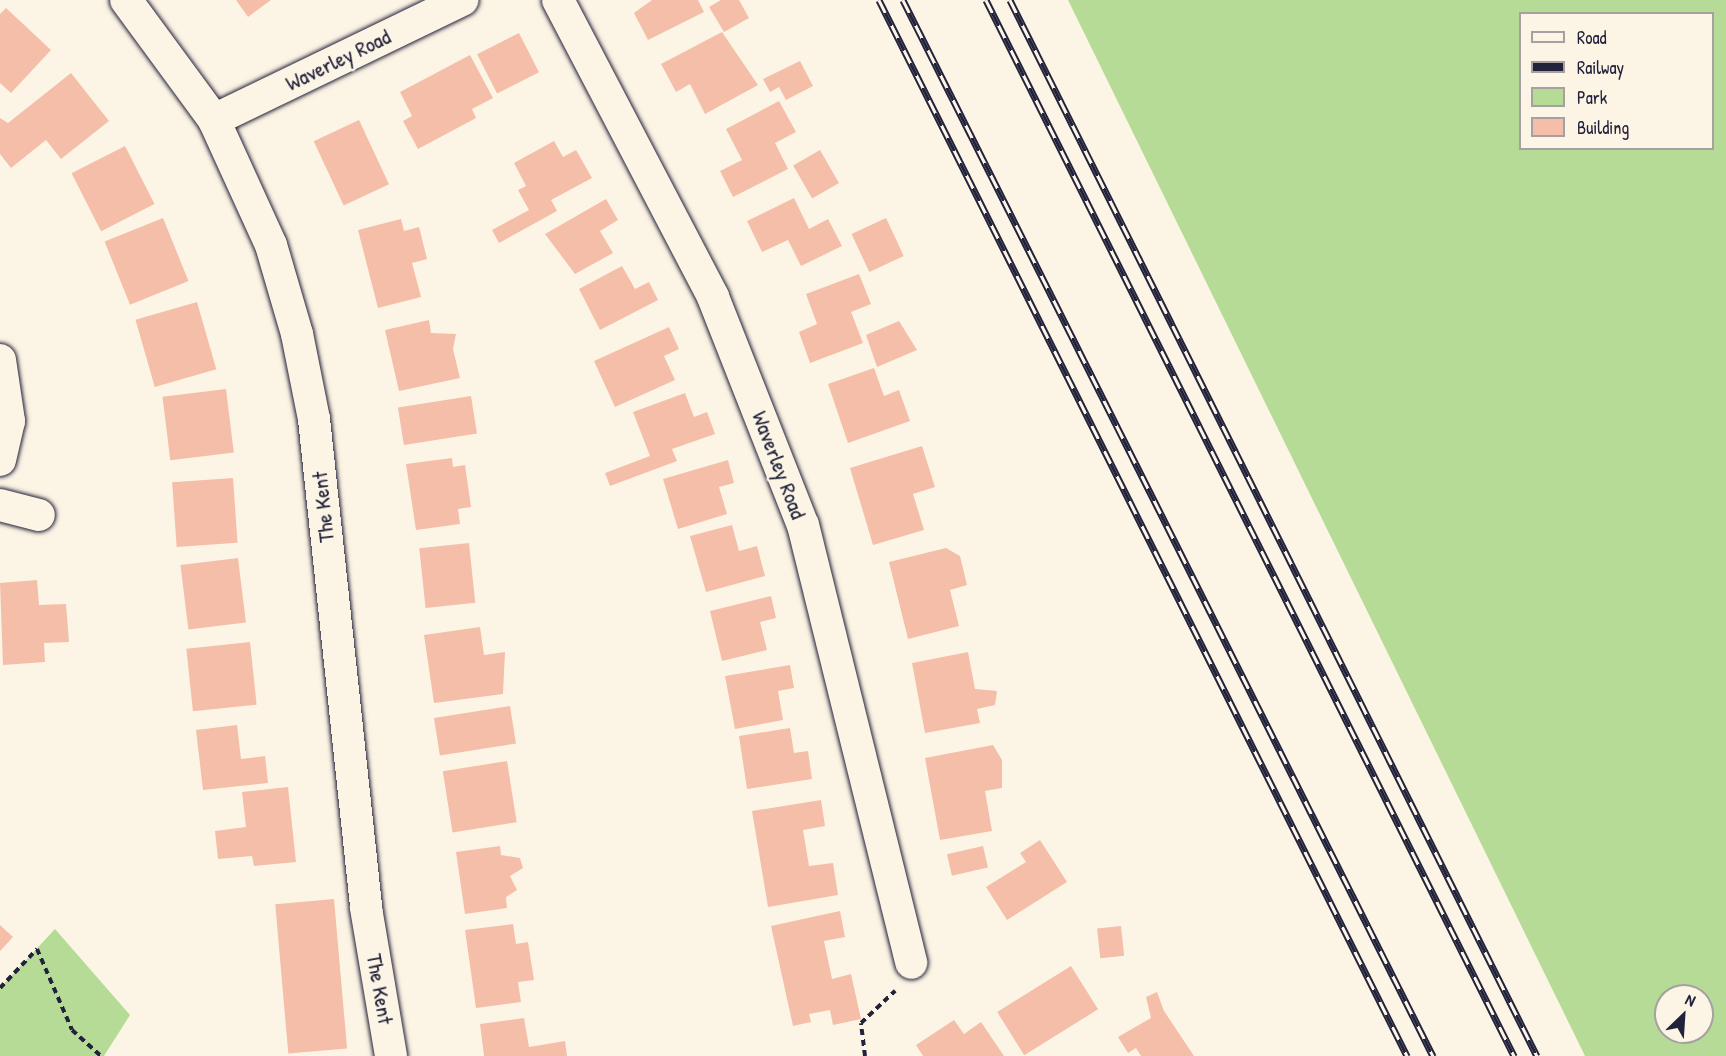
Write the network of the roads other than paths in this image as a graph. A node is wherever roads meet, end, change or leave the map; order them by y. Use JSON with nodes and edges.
{"nodes":[{"id":1,"x":126,"y":0,"type":"edge"},
{"id":2,"x":462,"y":0,"type":"edge"},
{"id":3,"x":558,"y":0,"type":"edge"},
{"id":4,"x":214,"y":120,"type":"junction"},
{"id":5,"x":0,"y":360,"type":"edge"},
{"id":6,"x":0,"y":460,"type":"edge"},
{"id":7,"x":0,"y":505,"type":"edge"},
{"id":8,"x":39,"y":515,"type":"dead end"},
{"id":9,"x":911,"y":963,"type":"road end"},
{"id":10,"x":391,"y":1056,"type":"edge"}],
"edges":[{"from":1,"to":4,"type":"street","name":"The Kent"},
{"from":2,"to":4,"type":"street","name":"Waverley Road"},
{"from":3,"to":9,"type":"street","name":"Waverley Road"},
{"from":4,"to":10,"type":"street","name":"The Kent"},
{"from":5,"to":6,"type":"street"},
{"from":7,"to":8,"type":"street"}]}
